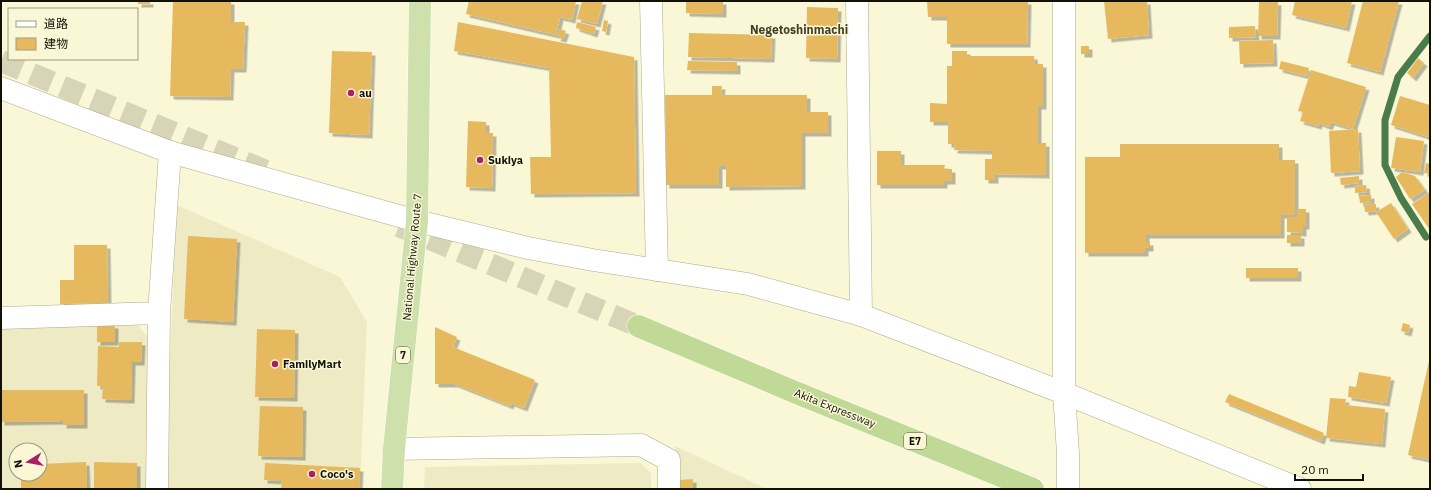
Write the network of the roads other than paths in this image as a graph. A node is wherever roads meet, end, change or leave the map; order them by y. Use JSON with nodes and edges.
{"nodes":[{"id":1,"x":420,"y":1,"type":"edge"},
{"id":2,"x":652,"y":1,"type":"edge"},
{"id":3,"x":857,"y":1,"type":"edge"},
{"id":4,"x":1064,"y":1,"type":"edge"},
{"id":5,"x":1,"y":88,"type":"edge"},
{"id":6,"x":170,"y":152,"type":"junction"},
{"id":7,"x":417,"y":221,"type":"junction"},
{"id":8,"x":657,"y":270,"type":"junction"},
{"id":9,"x":159,"y":313,"type":"junction"},
{"id":10,"x":861,"y":315,"type":"junction"},
{"id":11,"x":1,"y":318,"type":"edge"},
{"id":12,"x":638,"y":326,"type":"tunnel mouth"},
{"id":13,"x":797,"y":393,"type":"junction"},
{"id":14,"x":1064,"y":393,"type":"junction"},
{"id":15,"x":394,"y":449,"type":"junction"},
{"id":16,"x":157,"y":489,"type":"edge"},
{"id":17,"x":392,"y":489,"type":"edge"},
{"id":18,"x":669,"y":489,"type":"edge"},
{"id":19,"x":998,"y":489,"type":"edge"},
{"id":20,"x":1033,"y":489,"type":"edge"},
{"id":21,"x":1068,"y":489,"type":"edge"},
{"id":22,"x":1300,"y":489,"type":"edge"}],
"edges":[{"from":1,"to":7,"type":"highway","name":"National Highway Route 7","number":"7"},
{"from":2,"to":8,"type":"street"},
{"from":3,"to":10,"type":"street"},
{"from":4,"to":14,"type":"street"},
{"from":5,"to":6,"type":"street"},
{"from":6,"to":7,"type":"street"},
{"from":6,"to":9,"type":"street"},
{"from":7,"to":8,"type":"street"},
{"from":7,"to":15,"type":"highway","name":"National Highway Route 7","number":"7"},
{"from":8,"to":10,"type":"street"},
{"from":9,"to":11,"type":"street"},
{"from":9,"to":16,"type":"street"},
{"from":10,"to":14,"type":"street"},
{"from":12,"to":13,"type":"highway","name":"Akita Expressway","number":"E7"},
{"from":13,"to":19,"type":"highway"},
{"from":13,"to":20,"type":"highway","name":"Akita Expressway","number":"E7"},
{"from":14,"to":21,"type":"street"},
{"from":14,"to":22,"type":"street"},
{"from":15,"to":17,"type":"highway","name":"National Highway Route 7","number":"7"},
{"from":15,"to":18,"type":"street"}]}
